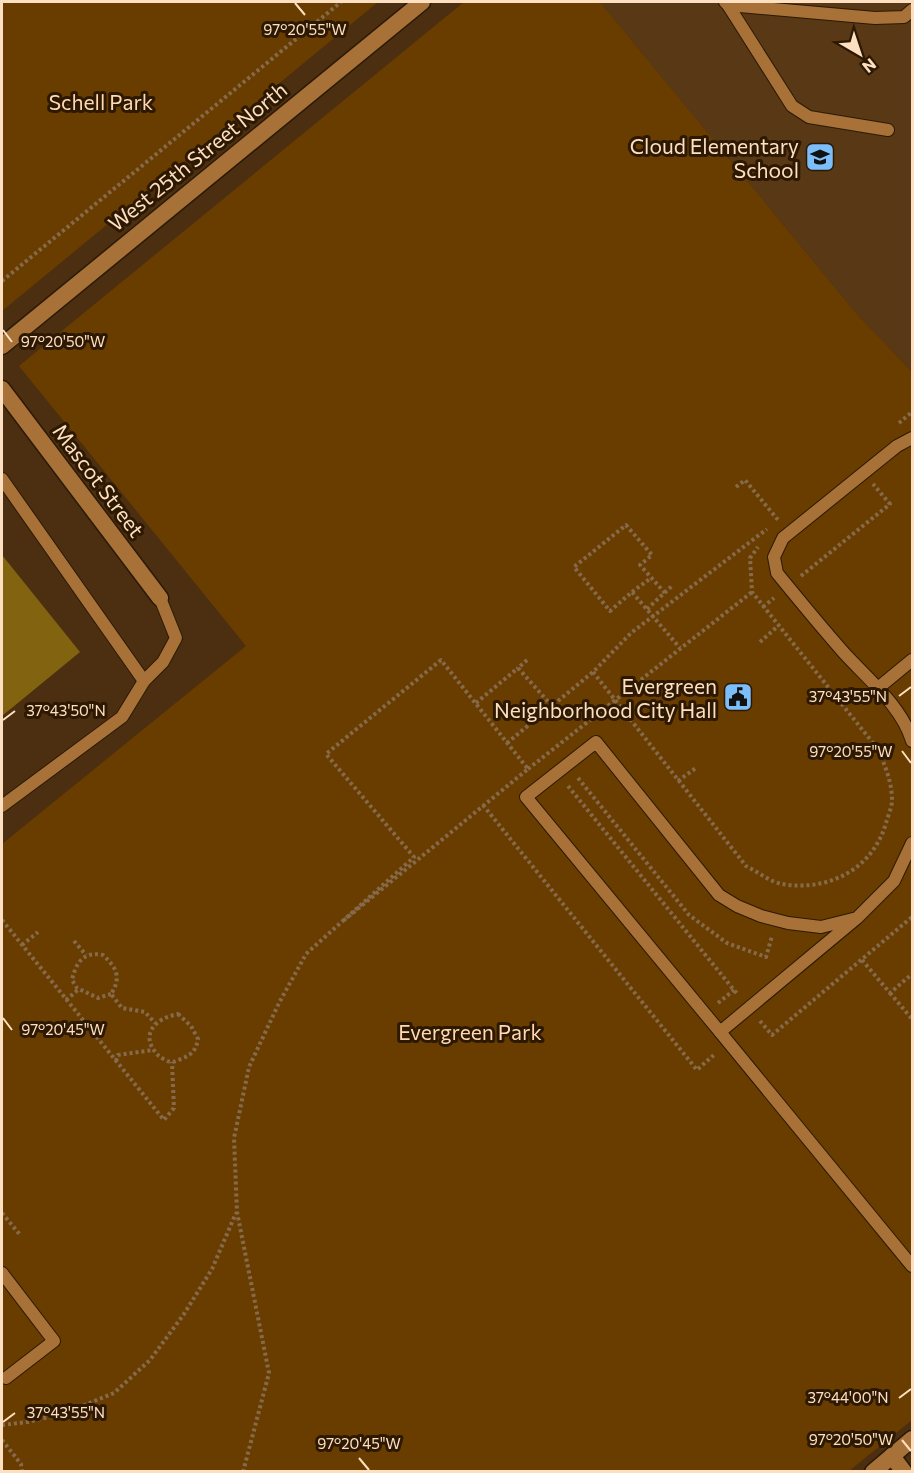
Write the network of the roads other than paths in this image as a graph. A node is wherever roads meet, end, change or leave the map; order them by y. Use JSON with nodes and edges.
{"nodes":[{"id":1,"x":422,"y":2,"type":"edge"},
{"id":2,"x":726,"y":3,"type":"edge"},
{"id":3,"x":912,"y":10,"type":"edge"},
{"id":4,"x":888,"y":130,"type":"dead end"},
{"id":5,"x":2,"y":346,"type":"edge"},
{"id":6,"x":2,"y":389,"type":"edge"},
{"id":7,"x":912,"y":438,"type":"edge"},
{"id":8,"x":2,"y":479,"type":"edge"},
{"id":9,"x":160,"y":598,"type":"joint"},
{"id":10,"x":912,"y":660,"type":"edge"},
{"id":11,"x":144,"y":681,"type":"junction"},
{"id":12,"x":878,"y":688,"type":"junction"},
{"id":13,"x":912,"y":741,"type":"edge"},
{"id":14,"x":2,"y":806,"type":"edge"},
{"id":15,"x":912,"y":843,"type":"edge"},
{"id":16,"x":857,"y":918,"type":"junction"},
{"id":17,"x":720,"y":1032,"type":"junction"},
{"id":18,"x":912,"y":1266,"type":"edge"},
{"id":19,"x":2,"y":1273,"type":"edge"},
{"id":20,"x":3,"y":1378,"type":"edge"},
{"id":21,"x":912,"y":1439,"type":"edge"},
{"id":22,"x":892,"y":1456,"type":"junction"},
{"id":23,"x":873,"y":1472,"type":"edge"},
{"id":24,"x":904,"y":1472,"type":"edge"}],
"edges":[{"from":1,"to":5,"type":"main road","name":"West 25th Street North"},
{"from":2,"to":3,"type":"lane"},
{"from":2,"to":4,"type":"lane"},
{"from":6,"to":9,"type":"main road","name":"Mascot Street"},
{"from":7,"to":12,"type":"lane"},
{"from":8,"to":11,"type":"lane"},
{"from":9,"to":11,"type":"lane"},
{"from":10,"to":12,"type":"lane"},
{"from":11,"to":14,"type":"lane"},
{"from":12,"to":13,"type":"lane"},
{"from":15,"to":16,"type":"lane"},
{"from":16,"to":17,"type":"lane"},
{"from":16,"to":17,"type":"lane"},
{"from":17,"to":18,"type":"lane"},
{"from":19,"to":20,"type":"lane"},
{"from":21,"to":22,"type":"main road"},
{"from":22,"to":23,"type":"main road"},
{"from":22,"to":24,"type":"main road"}]}
